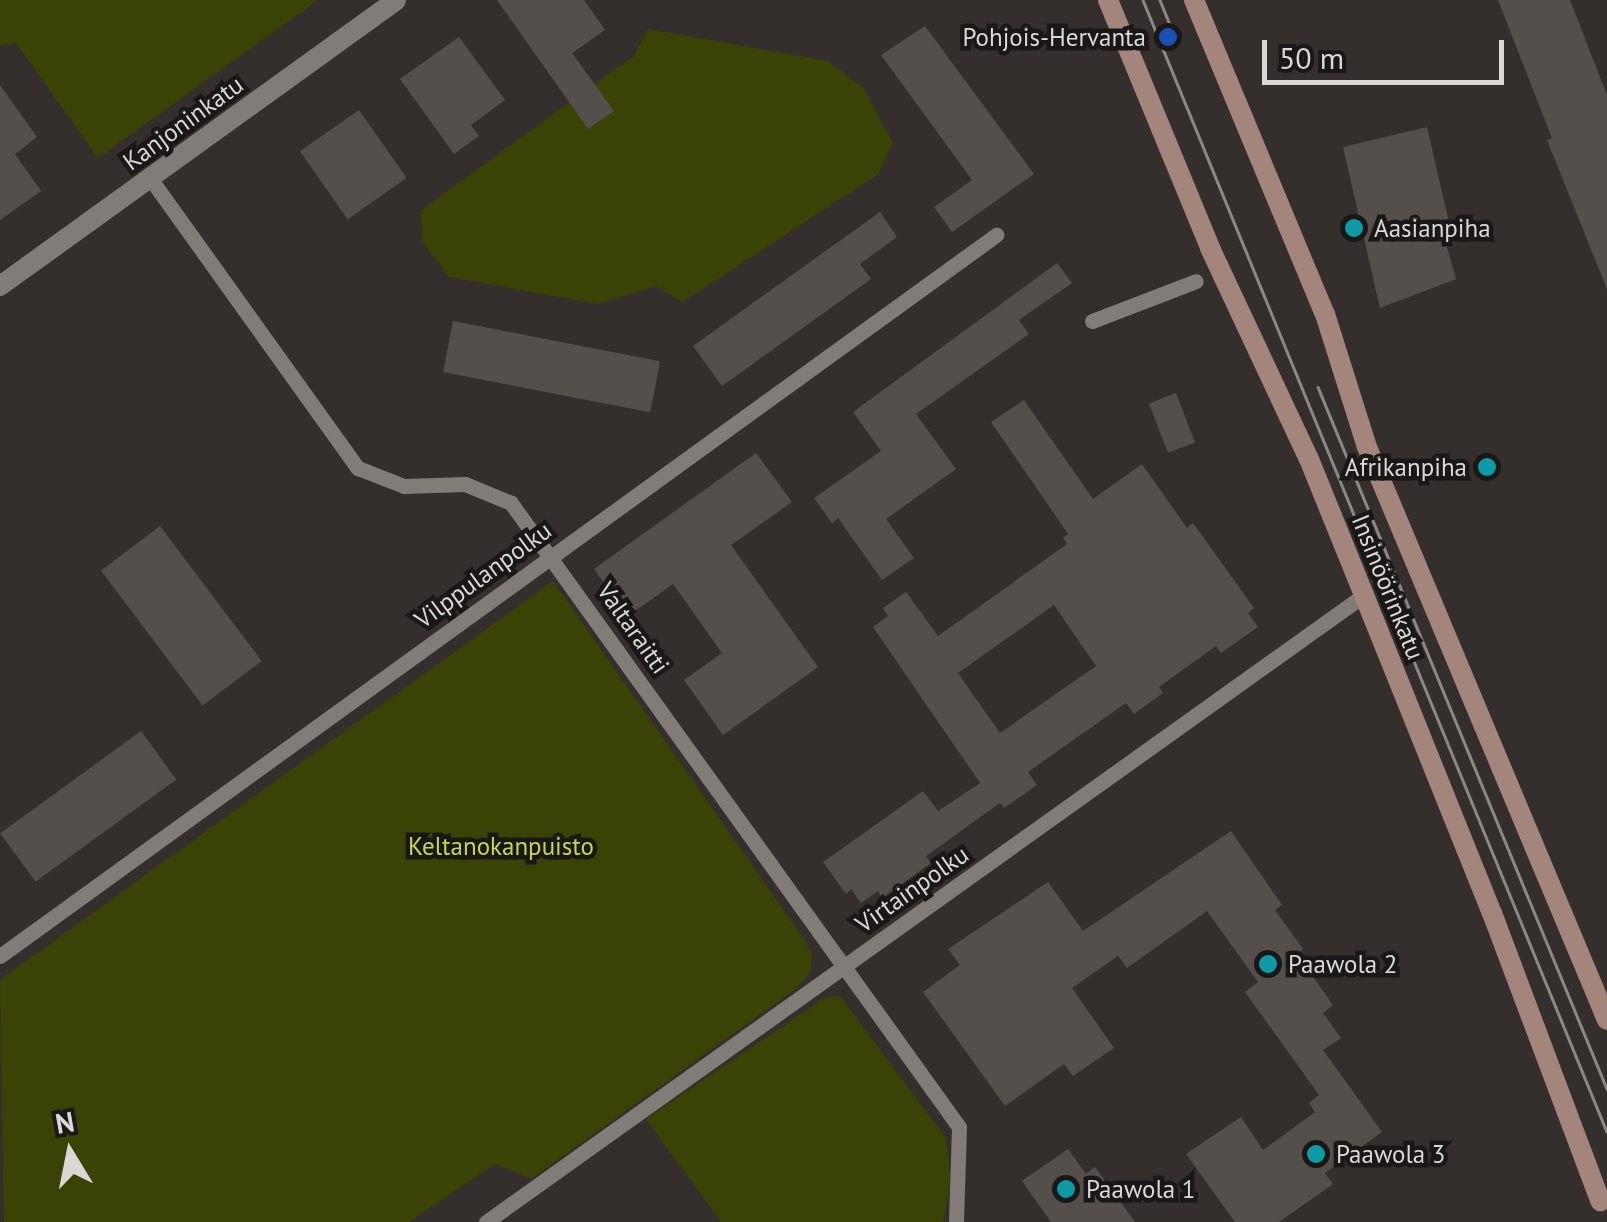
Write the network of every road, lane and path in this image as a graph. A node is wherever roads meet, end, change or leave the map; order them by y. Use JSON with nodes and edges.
{"nodes":[{"id":1,"x":396,"y":0,"type":"edge"},
{"id":2,"x":1108,"y":0,"type":"edge"},
{"id":3,"x":1194,"y":0,"type":"edge"},
{"id":4,"x":150,"y":178,"type":"junction"},
{"id":5,"x":996,"y":236,"type":"dead end"},
{"id":6,"x":1196,"y":280,"type":"dead end"},
{"id":7,"x":0,"y":286,"type":"edge"},
{"id":8,"x":1092,"y":321,"type":"dead end"},
{"id":9,"x":552,"y":557,"type":"junction"},
{"id":10,"x":1364,"y":595,"type":"junction"},
{"id":11,"x":0,"y":956,"type":"edge"},
{"id":12,"x":844,"y":968,"type":"junction"},
{"id":13,"x":1607,"y":1020,"type":"edge"},
{"id":14,"x":1604,"y":1196,"type":"edge"},
{"id":15,"x":486,"y":1222,"type":"edge"},
{"id":16,"x":956,"y":1222,"type":"edge"},
{"id":17,"x":1594,"y":1222,"type":"edge"}],
"edges":[{"from":1,"to":4,"type":"street","name":"Kanjoninkatu"},
{"from":2,"to":10,"type":"main road","name":"Insinöörinkatu"},
{"from":3,"to":13,"type":"main road","name":"Insinöörinkatu"},
{"from":4,"to":7,"type":"street","name":"Kanjoninkatu"},
{"from":4,"to":9,"type":"lane","name":"Valtaraitti"},
{"from":5,"to":9,"type":"lane","name":"Vilppulanpolku"},
{"from":6,"to":8,"type":"lane"},
{"from":9,"to":11,"type":"lane","name":"Vilppulanpolku"},
{"from":9,"to":12,"type":"lane","name":"Valtaraitti"},
{"from":10,"to":12,"type":"lane","name":"Virtainpolku"},
{"from":10,"to":14,"type":"main road","name":"Insinöörinkatu"},
{"from":12,"to":15,"type":"lane","name":"Virtainpolku"},
{"from":12,"to":16,"type":"lane","name":"Valtaraitti"},
{"from":14,"to":17,"type":"main road"}]}
